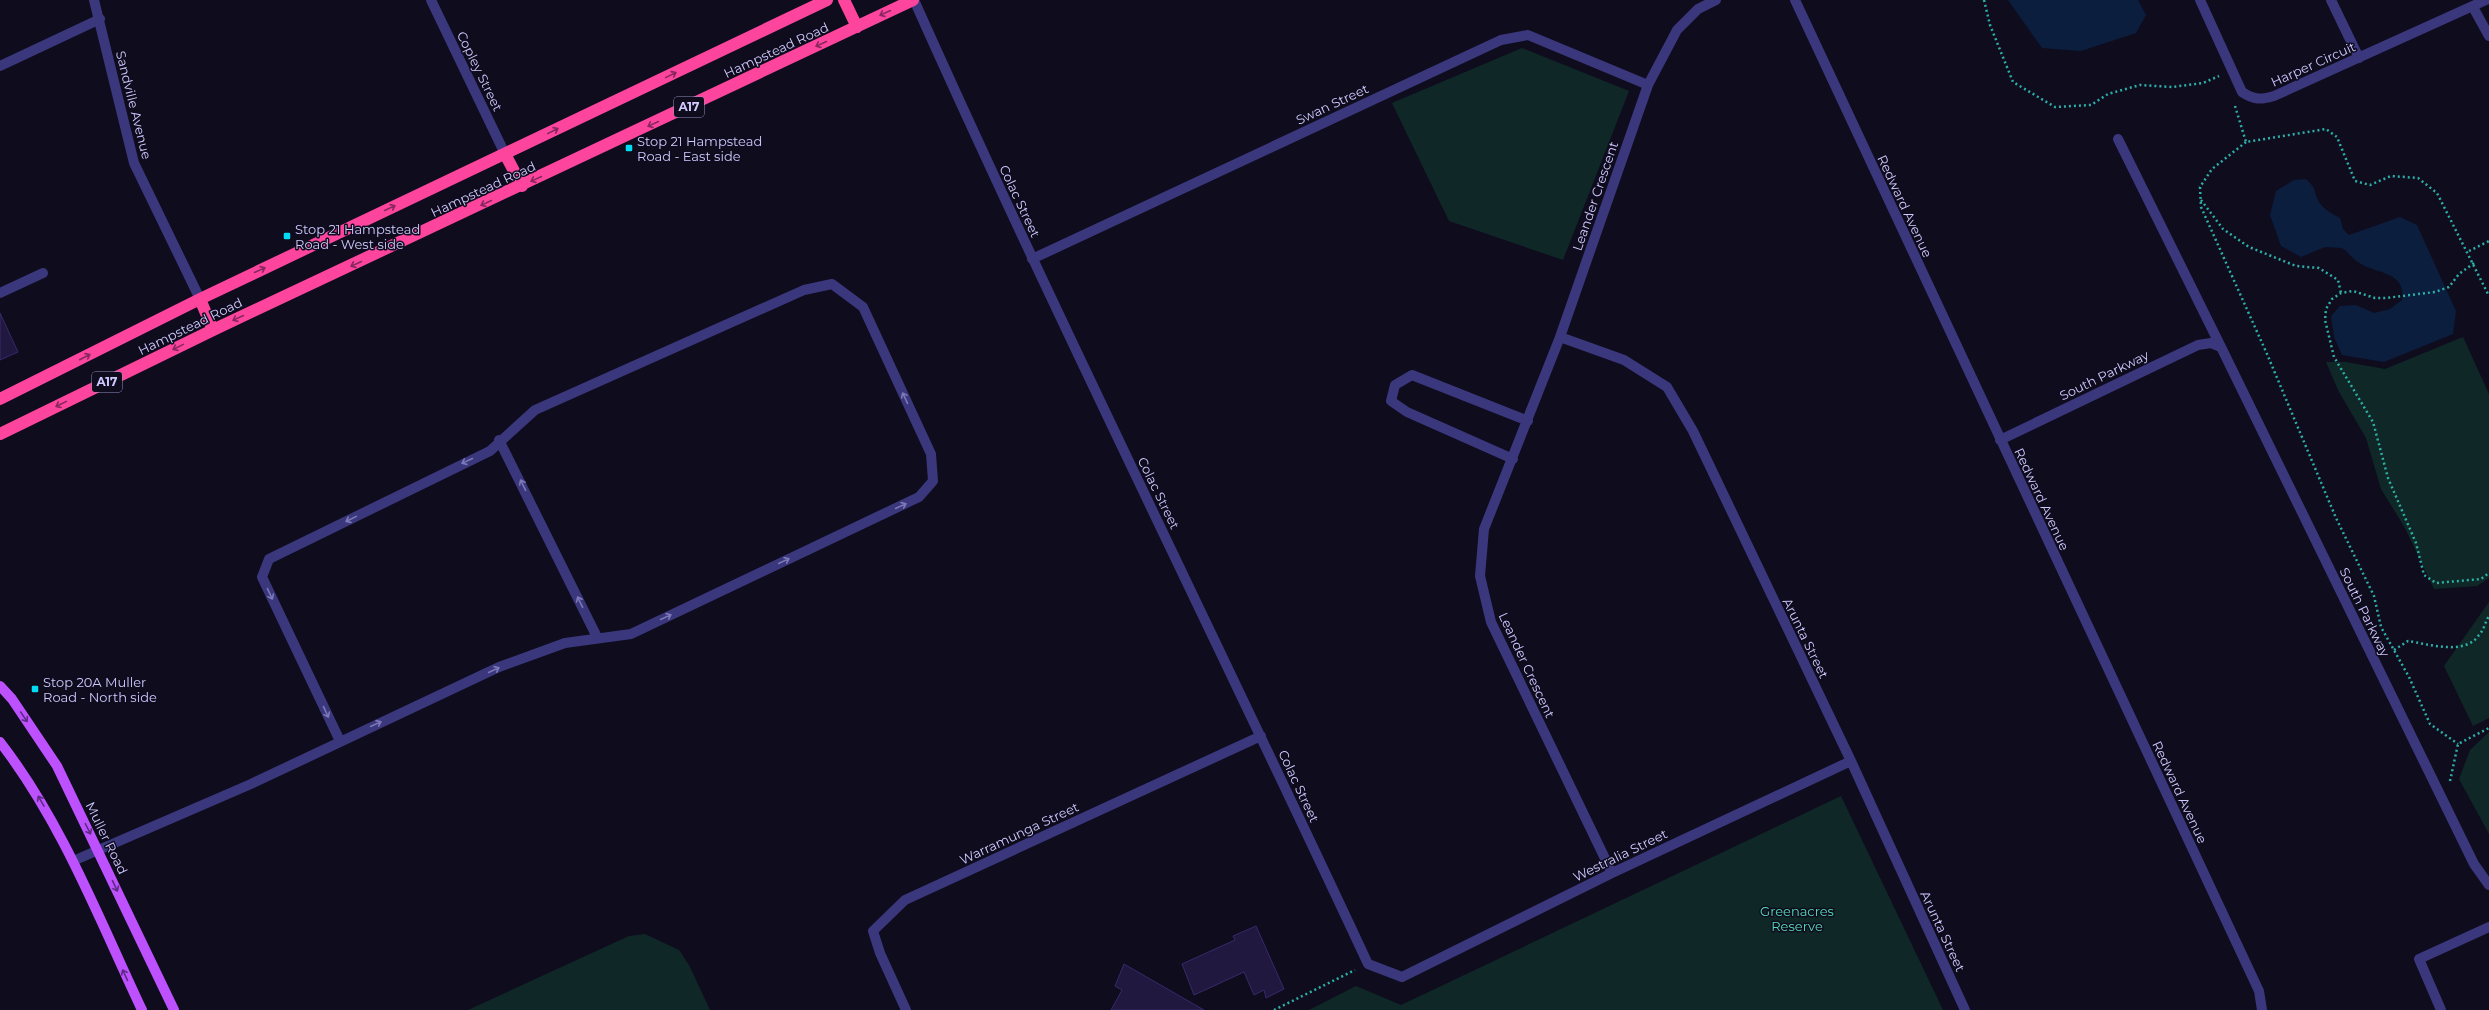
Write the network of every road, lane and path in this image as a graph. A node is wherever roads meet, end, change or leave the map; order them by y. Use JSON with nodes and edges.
{"nodes":[{"id":1,"x":94,"y":0,"type":"edge"},
{"id":2,"x":431,"y":0,"type":"edge"},
{"id":3,"x":827,"y":0,"type":"edge"},
{"id":4,"x":844,"y":0,"type":"edge"},
{"id":5,"x":914,"y":0,"type":"edge"},
{"id":6,"x":1716,"y":0,"type":"edge"},
{"id":7,"x":1795,"y":0,"type":"edge"},
{"id":8,"x":1984,"y":0,"type":"edge"},
{"id":9,"x":2200,"y":0,"type":"edge"},
{"id":10,"x":2331,"y":0,"type":"edge"},
{"id":11,"x":2486,"y":0,"type":"edge"},
{"id":12,"x":2473,"y":7,"type":"junction"},
{"id":13,"x":100,"y":19,"type":"junction"},
{"id":14,"x":857,"y":27,"type":"junction"},
{"id":15,"x":2489,"y":36,"type":"edge"},
{"id":16,"x":2359,"y":58,"type":"junction"},
{"id":17,"x":0,"y":66,"type":"edge"},
{"id":18,"x":2224,"y":75,"type":"dead end"},
{"id":19,"x":1648,"y":85,"type":"junction"},
{"id":20,"x":2233,"y":98,"type":"dead end"},
{"id":21,"x":2118,"y":139,"type":"dead end"},
{"id":22,"x":2246,"y":142,"type":"junction"},
{"id":23,"x":505,"y":154,"type":"junction"},
{"id":24,"x":522,"y":186,"type":"junction"},
{"id":25,"x":2200,"y":200,"type":"junction"},
{"id":26,"x":2489,"y":241,"type":"edge"},
{"id":27,"x":2468,"y":252,"type":"junction"},
{"id":28,"x":1032,"y":259,"type":"junction"},
{"id":29,"x":2474,"y":263,"type":"junction"},
{"id":30,"x":43,"y":273,"type":"dead end"},
{"id":31,"x":0,"y":293,"type":"edge"},
{"id":32,"x":2341,"y":293,"type":"junction"},
{"id":33,"x":2489,"y":296,"type":"edge"},
{"id":34,"x":200,"y":299,"type":"junction"},
{"id":35,"x":213,"y":330,"type":"junction"},
{"id":36,"x":1560,"y":337,"type":"junction"},
{"id":37,"x":2221,"y":347,"type":"junction"},
{"id":38,"x":0,"y":399,"type":"edge"},
{"id":39,"x":1528,"y":421,"type":"junction"},
{"id":40,"x":0,"y":434,"type":"edge"},
{"id":41,"x":499,"y":440,"type":"junction"},
{"id":42,"x":2000,"y":440,"type":"junction"},
{"id":43,"x":1513,"y":459,"type":"junction"},
{"id":44,"x":2489,"y":573,"type":"edge"},
{"id":45,"x":2489,"y":616,"type":"edge"},
{"id":46,"x":597,"y":637,"type":"junction"},
{"id":47,"x":2394,"y":650,"type":"junction"},
{"id":48,"x":0,"y":686,"type":"edge"},
{"id":49,"x":2489,"y":728,"type":"edge"},
{"id":50,"x":1261,"y":736,"type":"junction"},
{"id":51,"x":340,"y":741,"type":"junction"},
{"id":52,"x":0,"y":742,"type":"edge"},
{"id":53,"x":2458,"y":744,"type":"junction"},
{"id":54,"x":1851,"y":761,"type":"junction"},
{"id":55,"x":2437,"y":788,"type":"junction"},
{"id":56,"x":99,"y":850,"type":"junction"},
{"id":57,"x":73,"y":861,"type":"junction"},
{"id":58,"x":1612,"y":873,"type":"junction"},
{"id":59,"x":2489,"y":885,"type":"edge"},
{"id":60,"x":2489,"y":927,"type":"edge"},
{"id":61,"x":1368,"y":964,"type":"junction"},
{"id":62,"x":142,"y":1010,"type":"edge"},
{"id":63,"x":174,"y":1010,"type":"edge"},
{"id":64,"x":906,"y":1010,"type":"edge"},
{"id":65,"x":1274,"y":1010,"type":"edge"},
{"id":66,"x":1965,"y":1010,"type":"edge"},
{"id":67,"x":2262,"y":1010,"type":"edge"},
{"id":68,"x":2441,"y":1010,"type":"edge"}],
"edges":[{"from":1,"to":13,"type":"street","name":"Sandville Avenue"},
{"from":2,"to":23,"type":"street","name":"Copley Street"},
{"from":23,"to":3,"type":"highway","name":"Hampstead Road","number":"A17","one_way":true},
{"from":4,"to":14,"type":"highway"},
{"from":5,"to":14,"type":"highway","name":"Hampstead Road","number":"A17","one_way":true},
{"from":5,"to":28,"type":"street","name":"Colac Street"},
{"from":6,"to":19,"type":"street","name":"Leander Crescent"},
{"from":7,"to":42,"type":"street","name":"Redward Avenue"},
{"from":8,"to":18,"type":"path"},
{"from":9,"to":16,"type":"street","name":"Harper Circuit"},
{"from":10,"to":16,"type":"street"},
{"from":11,"to":12,"type":"street","name":"Harper Circuit"},
{"from":12,"to":15,"type":"street"},
{"from":12,"to":16,"type":"street","name":"Harper Circuit"},
{"from":13,"to":17,"type":"street"},
{"from":13,"to":34,"type":"street","name":"Sandville Avenue"},
{"from":14,"to":24,"type":"highway","name":"Hampstead Road","number":"A17","one_way":true},
{"from":19,"to":28,"type":"street","name":"Swan Street"},
{"from":19,"to":36,"type":"street","name":"Leander Crescent"},
{"from":20,"to":22,"type":"path"},
{"from":21,"to":37,"type":"street","name":"South Parkway"},
{"from":22,"to":25,"type":"path"},
{"from":22,"to":27,"type":"path"},
{"from":23,"to":24,"type":"highway"},
{"from":34,"to":23,"type":"highway","name":"Hampstead Road","number":"A17","one_way":true},
{"from":24,"to":35,"type":"highway","name":"Hampstead Road","number":"A17","one_way":true},
{"from":25,"to":32,"type":"path"},
{"from":25,"to":47,"type":"path"},
{"from":26,"to":27,"type":"path"},
{"from":27,"to":29,"type":"path"},
{"from":28,"to":50,"type":"street","name":"Colac Street"},
{"from":29,"to":32,"type":"path"},
{"from":29,"to":33,"type":"path"},
{"from":30,"to":31,"type":"street"},
{"from":32,"to":44,"type":"path"},
{"from":34,"to":35,"type":"highway"},
{"from":38,"to":34,"type":"highway","name":"Hampstead Road","number":"A17","one_way":true},
{"from":35,"to":40,"type":"highway","name":"Hampstead Road","number":"A17","one_way":true},
{"from":36,"to":39,"type":"street","name":"Leander Crescent"},
{"from":36,"to":54,"type":"street","name":"Arunta Street"},
{"from":37,"to":42,"type":"street","name":"South Parkway"},
{"from":37,"to":55,"type":"street","name":"South Parkway"},
{"from":39,"to":43,"type":"street","name":"Leander Crescent"},
{"from":39,"to":43,"type":"street"},
{"from":46,"to":41,"type":"street","one_way":true},
{"from":46,"to":41,"type":"street","one_way":true},
{"from":41,"to":51,"type":"street","one_way":true},
{"from":42,"to":67,"type":"street","name":"Redward Avenue"},
{"from":43,"to":58,"type":"street","name":"Leander Crescent"},
{"from":45,"to":47,"type":"path"},
{"from":51,"to":46,"type":"street","one_way":true},
{"from":47,"to":53,"type":"path"},
{"from":48,"to":56,"type":"main road","name":"Muller Road","one_way":true},
{"from":49,"to":53,"type":"path"},
{"from":50,"to":61,"type":"street","name":"Colac Street"},
{"from":50,"to":64,"type":"street","name":"Warramunga Street"},
{"from":51,"to":56,"type":"street"},
{"from":57,"to":52,"type":"main road","one_way":true},
{"from":53,"to":55,"type":"path"},
{"from":54,"to":58,"type":"street","name":"Westralia Street"},
{"from":54,"to":66,"type":"street","name":"Arunta Street"},
{"from":55,"to":59,"type":"street","name":"South Parkway"},
{"from":56,"to":57,"type":"street"},
{"from":56,"to":63,"type":"main road","name":"Muller Road","one_way":true},
{"from":62,"to":57,"type":"main road","one_way":true},
{"from":58,"to":61,"type":"street","name":"Westralia Street"},
{"from":60,"to":68,"type":"street"},
{"from":61,"to":65,"type":"path"}]}
